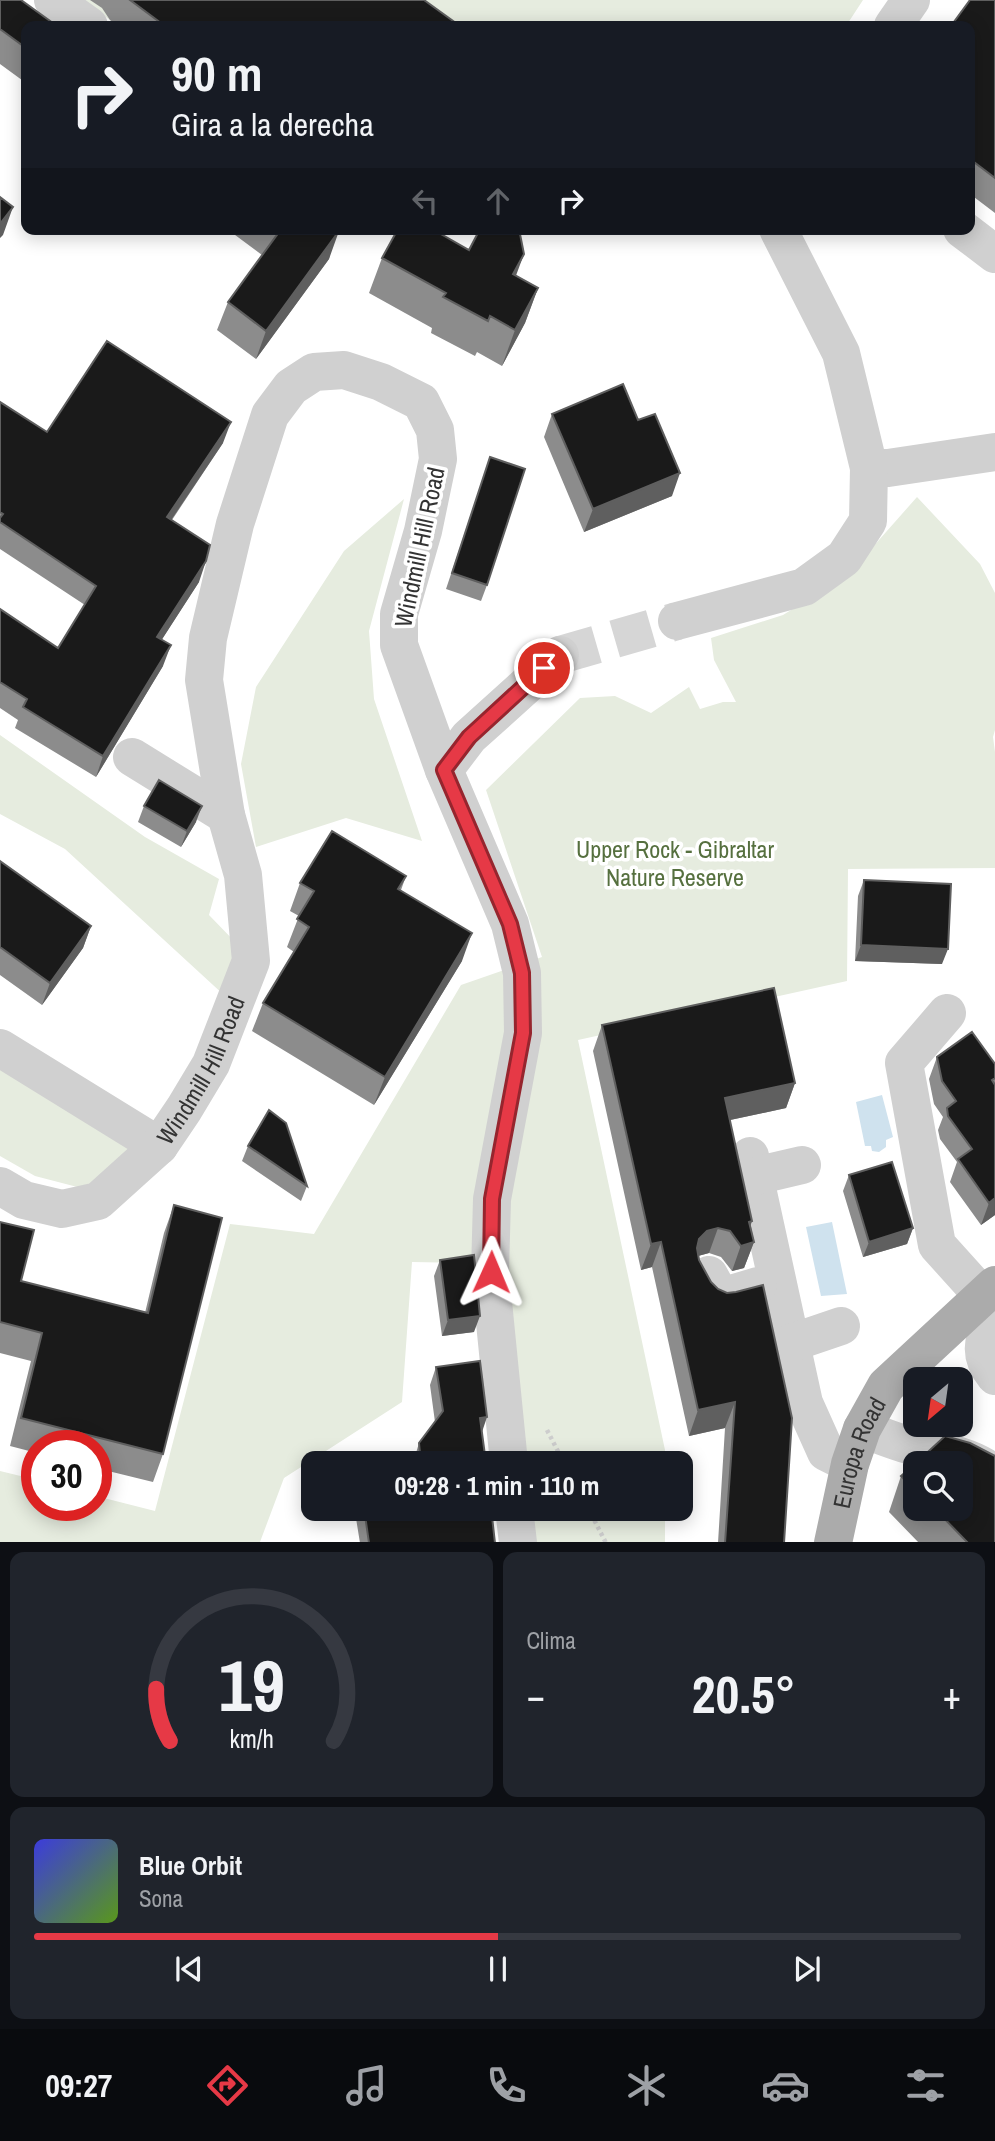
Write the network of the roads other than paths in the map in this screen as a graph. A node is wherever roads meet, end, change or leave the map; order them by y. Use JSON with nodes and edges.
{"nodes":[{"id":1,"x":53,"y":0,"type":"edge"},
{"id":2,"x":911,"y":0,"type":"edge"},
{"id":3,"x":82,"y":21,"type":"edge"},
{"id":4,"x":896,"y":21,"type":"edge"},
{"id":5,"x":781,"y":235,"type":"edge"},
{"id":6,"x":970,"y":235,"type":"edge"},
{"id":7,"x":995,"y":254,"type":"edge"},
{"id":8,"x":995,"y":452,"type":"edge"},
{"id":9,"x":869,"y":468,"type":"junction"},
{"id":10,"x":677,"y":621,"type":"tunnel mouth"},
{"id":11,"x":560,"y":655,"type":"tunnel mouth"},
{"id":12,"x":132,"y":757,"type":"dead end"},
{"id":13,"x":444,"y":770,"type":"junction"},
{"id":14,"x":226,"y":815,"type":"junction"},
{"id":15,"x":947,"y":1013,"type":"dead end"},
{"id":16,"x":0,"y":1048,"type":"edge"},
{"id":17,"x":159,"y":1146,"type":"junction"},
{"id":18,"x":802,"y":1165,"type":"dead end"},
{"id":19,"x":0,"y":1185,"type":"edge"},
{"id":20,"x":709,"y":1275,"type":"edge"},
{"id":21,"x":777,"y":1281,"type":"junction"},
{"id":22,"x":991,"y":1297,"type":"edge"},
{"id":23,"x":841,"y":1326,"type":"dead end"},
{"id":24,"x":791,"y":1343,"type":"junction"},
{"id":25,"x":995,"y":1376,"type":"edge"},
{"id":26,"x":856,"y":1446,"type":"junction"},
{"id":27,"x":508,"y":1451,"type":"edge"},
{"id":28,"x":995,"y":1474,"type":"edge"},
{"id":29,"x":516,"y":1521,"type":"edge"},
{"id":30,"x":518,"y":1542,"type":"edge"},
{"id":31,"x":833,"y":1542,"type":"edge"}],
"edges":[{"from":1,"to":3,"type":"street"},
{"from":2,"to":4,"type":"street"},
{"from":5,"to":9,"type":"street"},
{"from":6,"to":7,"type":"street"},
{"from":8,"to":9,"type":"street"},
{"from":9,"to":10,"type":"street"},
{"from":11,"to":13,"type":"street"},
{"from":12,"to":14,"type":"street"},
{"from":13,"to":14,"type":"street","name":"Windmill Hill Road"},
{"from":13,"to":27,"type":"street","name":"Windmill Hill Road"},
{"from":14,"to":17,"type":"street","name":"Windmill Hill Road"},
{"from":15,"to":22,"type":"street"},
{"from":16,"to":17,"type":"street"},
{"from":17,"to":19,"type":"street","name":"Windmill Hill Road"},
{"from":18,"to":21,"type":"street"},
{"from":20,"to":21,"type":"street"},
{"from":21,"to":24,"type":"street"},
{"from":22,"to":25,"type":"street"},
{"from":22,"to":26,"type":"main road","name":"Europa Road"},
{"from":23,"to":24,"type":"street"},
{"from":24,"to":26,"type":"street"},
{"from":26,"to":28,"type":"street"},
{"from":26,"to":31,"type":"main road","name":"Europa Road"},
{"from":29,"to":30,"type":"street"}]}
